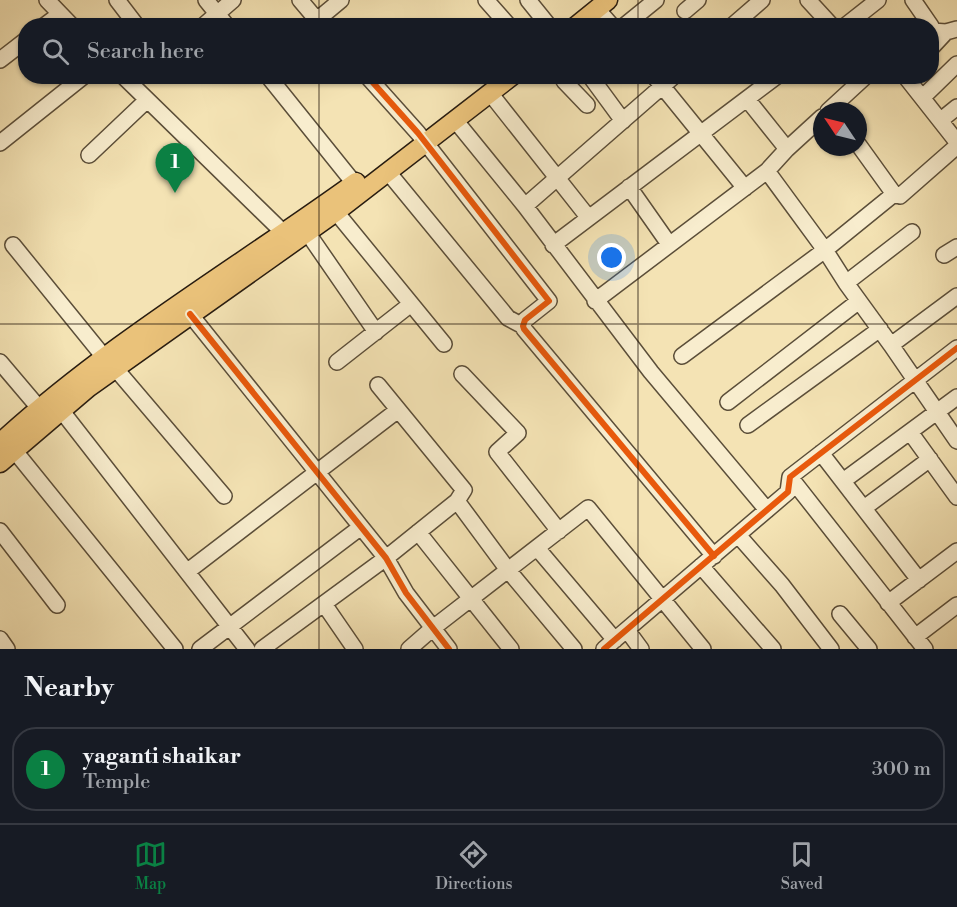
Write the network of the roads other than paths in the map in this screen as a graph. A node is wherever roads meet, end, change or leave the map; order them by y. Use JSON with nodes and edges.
{"nodes":[{"id":1,"x":47,"y":0,"type":"edge"},
{"id":2,"x":117,"y":0,"type":"edge"},
{"id":3,"x":206,"y":0,"type":"edge"},
{"id":4,"x":233,"y":0,"type":"edge"},
{"id":5,"x":300,"y":0,"type":"edge"},
{"id":6,"x":341,"y":0,"type":"edge"},
{"id":7,"x":486,"y":0,"type":"edge"},
{"id":8,"x":528,"y":0,"type":"edge"},
{"id":9,"x":656,"y":0,"type":"edge"},
{"id":10,"x":698,"y":0,"type":"edge"},
{"id":11,"x":762,"y":0,"type":"edge"},
{"id":12,"x":808,"y":0,"type":"edge"},
{"id":13,"x":878,"y":0,"type":"edge"},
{"id":14,"x":913,"y":0,"type":"edge"},
{"id":15,"x":599,"y":3,"type":"edge"},
{"id":16,"x":685,"y":11,"type":"dead end"},
{"id":17,"x":60,"y":14,"type":"junction"},
{"id":18,"x":55,"y":18,"type":"edge"},
{"id":19,"x":64,"y":18,"type":"edge"},
{"id":20,"x":131,"y":18,"type":"edge"},
{"id":21,"x":220,"y":18,"type":"edge"},
{"id":22,"x":223,"y":18,"type":"edge"},
{"id":23,"x":315,"y":18,"type":"edge"},
{"id":24,"x":324,"y":18,"type":"edge"},
{"id":25,"x":502,"y":18,"type":"edge"},
{"id":26,"x":543,"y":18,"type":"edge"},
{"id":27,"x":574,"y":18,"type":"edge"},
{"id":28,"x":584,"y":18,"type":"edge"},
{"id":29,"x":607,"y":18,"type":"edge"},
{"id":30,"x":634,"y":18,"type":"edge"},
{"id":31,"x":741,"y":18,"type":"edge"},
{"id":32,"x":825,"y":18,"type":"edge"},
{"id":33,"x":859,"y":18,"type":"edge"},
{"id":34,"x":929,"y":18,"type":"edge"},
{"id":35,"x":18,"y":46,"type":"edge"},
{"id":36,"x":0,"y":60,"type":"edge"},
{"id":37,"x":957,"y":64,"type":"edge"},
{"id":38,"x":939,"y":81,"type":"edge"},
{"id":39,"x":74,"y":84,"type":"edge"},
{"id":40,"x":136,"y":84,"type":"edge"},
{"id":41,"x":274,"y":84,"type":"edge"},
{"id":42,"x":374,"y":84,"type":"edge"},
{"id":43,"x":567,"y":84,"type":"edge"},
{"id":44,"x":596,"y":84,"type":"edge"},
{"id":45,"x":659,"y":84,"type":"edge"},
{"id":46,"x":666,"y":84,"type":"edge"},
{"id":47,"x":767,"y":84,"type":"edge"},
{"id":48,"x":858,"y":84,"type":"edge"},
{"id":49,"x":912,"y":84,"type":"edge"},
{"id":50,"x":936,"y":84,"type":"edge"},
{"id":51,"x":493,"y":85,"type":"edge"},
{"id":52,"x":923,"y":97,"type":"junction"},
{"id":53,"x":747,"y":99,"type":"junction"},
{"id":54,"x":147,"y":100,"type":"junction"},
{"id":55,"x":839,"y":102,"type":"edge"},
{"id":56,"x":587,"y":105,"type":"dead end"},
{"id":57,"x":957,"y":106,"type":"edge"},
{"id":58,"x":455,"y":120,"type":"junction"},
{"id":59,"x":941,"y":120,"type":"junction"},
{"id":60,"x":623,"y":121,"type":"junction"},
{"id":61,"x":813,"y":126,"type":"edge"},
{"id":62,"x":700,"y":133,"type":"junction"},
{"id":63,"x":421,"y":138,"type":"junction"},
{"id":64,"x":0,"y":143,"type":"edge"},
{"id":65,"x":957,"y":144,"type":"edge"},
{"id":66,"x":787,"y":149,"type":"junction"},
{"id":67,"x":89,"y":155,"type":"dead end"},
{"id":68,"x":867,"y":156,"type":"edge"},
{"id":69,"x":767,"y":171,"type":"junction"},
{"id":70,"x":388,"y":172,"type":"junction"},
{"id":71,"x":557,"y":178,"type":"junction"},
{"id":72,"x":354,"y":183,"type":"junction"},
{"id":73,"x":629,"y":187,"type":"junction"},
{"id":74,"x":745,"y":188,"type":"junction"},
{"id":75,"x":894,"y":194,"type":"junction"},
{"id":76,"x":525,"y":206,"type":"junction"},
{"id":77,"x":336,"y":212,"type":"junction"},
{"id":78,"x":588,"y":217,"type":"junction"},
{"id":79,"x":912,"y":232,"type":"dead end"},
{"id":80,"x":295,"y":236,"type":"junction"},
{"id":81,"x":669,"y":244,"type":"junction"},
{"id":82,"x":13,"y":245,"type":"dead end"},
{"id":83,"x":553,"y":245,"type":"junction"},
{"id":84,"x":957,"y":247,"type":"edge"},
{"id":85,"x":825,"y":249,"type":"junction"},
{"id":86,"x":944,"y":255,"type":"dead end"},
{"id":87,"x":846,"y":283,"type":"junction"},
{"id":88,"x":957,"y":296,"type":"edge"},
{"id":89,"x":595,"y":301,"type":"junction"},
{"id":90,"x":859,"y":301,"type":"junction"},
{"id":91,"x":411,"y":304,"type":"junction"},
{"id":92,"x":190,"y":314,"type":"junction"},
{"id":93,"x":523,"y":326,"type":"junction"},
{"id":94,"x":880,"y":329,"type":"junction"},
{"id":95,"x":376,"y":332,"type":"junction"},
{"id":96,"x":444,"y":345,"type":"dead end"},
{"id":97,"x":891,"y":345,"type":"junction"},
{"id":98,"x":957,"y":348,"type":"edge"},
{"id":99,"x":681,"y":356,"type":"dead end"},
{"id":100,"x":0,"y":362,"type":"edge"},
{"id":101,"x":109,"y":362,"type":"junction"},
{"id":102,"x":337,"y":362,"type":"dead end"},
{"id":103,"x":462,"y":374,"type":"dead end"},
{"id":104,"x":915,"y":380,"type":"junction"},
{"id":105,"x":378,"y":385,"type":"dead end"},
{"id":106,"x":957,"y":397,"type":"edge"},
{"id":107,"x":728,"y":402,"type":"dead end"},
{"id":108,"x":39,"y":408,"type":"junction"},
{"id":109,"x":61,"y":410,"type":"junction"},
{"id":110,"x":398,"y":410,"type":"junction"},
{"id":111,"x":937,"y":412,"type":"junction"},
{"id":112,"x":748,"y":425,"type":"dead end"},
{"id":113,"x":910,"y":432,"type":"junction"},
{"id":114,"x":6,"y":438,"type":"edge"},
{"id":115,"x":957,"y":441,"type":"edge"},
{"id":116,"x":821,"y":453,"type":"junction"},
{"id":117,"x":930,"y":459,"type":"junction"},
{"id":118,"x":0,"y":463,"type":"edge"},
{"id":119,"x":316,"y":473,"type":"junction"},
{"id":120,"x":790,"y":477,"type":"junction"},
{"id":121,"x":843,"y":481,"type":"junction"},
{"id":122,"x":224,"y":496,"type":"dead end"},
{"id":123,"x":957,"y":497,"type":"edge"},
{"id":124,"x":457,"y":501,"type":"junction"},
{"id":125,"x":864,"y":508,"type":"junction"},
{"id":126,"x":767,"y":510,"type":"junction"},
{"id":127,"x":361,"y":527,"type":"junction"},
{"id":128,"x":0,"y":531,"type":"edge"},
{"id":129,"x":559,"y":531,"type":"junction"},
{"id":130,"x":418,"y":532,"type":"junction"},
{"id":131,"x":738,"y":535,"type":"junction"},
{"id":132,"x":537,"y":548,"type":"junction"},
{"id":133,"x":957,"y":551,"type":"edge"},
{"id":134,"x":714,"y":556,"type":"junction"},
{"id":135,"x":386,"y":558,"type":"junction"},
{"id":136,"x":701,"y":566,"type":"junction"},
{"id":137,"x":508,"y":570,"type":"junction"},
{"id":138,"x":188,"y":572,"type":"junction"},
{"id":139,"x":919,"y":580,"type":"junction"},
{"id":140,"x":471,"y":599,"type":"junction"},
{"id":141,"x":663,"y":599,"type":"junction"},
{"id":142,"x":324,"y":603,"type":"junction"},
{"id":143,"x":888,"y":603,"type":"junction"},
{"id":144,"x":57,"y":605,"type":"dead end"},
{"id":145,"x":957,"y":605,"type":"edge"},
{"id":146,"x":840,"y":614,"type":"dead end"},
{"id":147,"x":230,"y":626,"type":"junction"},
{"id":148,"x":433,"y":628,"type":"junction"},
{"id":149,"x":0,"y":639,"type":"edge"},
{"id":150,"x":616,"y":640,"type":"edge"},
{"id":151,"x":920,"y":643,"type":"edge"},
{"id":152,"x":7,"y":649,"type":"edge"},
{"id":153,"x":175,"y":649,"type":"edge"},
{"id":154,"x":200,"y":649,"type":"edge"},
{"id":155,"x":247,"y":649,"type":"edge"},
{"id":156,"x":262,"y":649,"type":"edge"},
{"id":157,"x":355,"y":649,"type":"edge"},
{"id":158,"x":410,"y":649,"type":"edge"},
{"id":159,"x":449,"y":649,"type":"edge"},
{"id":160,"x":511,"y":649,"type":"edge"},
{"id":161,"x":574,"y":649,"type":"edge"},
{"id":162,"x":641,"y":649,"type":"edge"},
{"id":163,"x":703,"y":649,"type":"edge"},
{"id":164,"x":774,"y":649,"type":"edge"},
{"id":165,"x":831,"y":649,"type":"edge"},
{"id":166,"x":869,"y":649,"type":"edge"}],
"edges":[{"from":1,"to":17,"type":"street"},
{"from":2,"to":20,"type":"street"},
{"from":3,"to":21,"type":"street"},
{"from":4,"to":22,"type":"street"},
{"from":5,"to":23,"type":"street"},
{"from":6,"to":24,"type":"street"},
{"from":7,"to":25,"type":"street"},
{"from":8,"to":26,"type":"street"},
{"from":9,"to":30,"type":"street"},
{"from":10,"to":16,"type":"street"},
{"from":11,"to":31,"type":"street"},
{"from":12,"to":32,"type":"street"},
{"from":13,"to":33,"type":"street"},
{"from":14,"to":34,"type":"street"},
{"from":15,"to":27,"type":"main road"},
{"from":15,"to":28,"type":"main road"},
{"from":15,"to":29,"type":"street"},
{"from":17,"to":18,"type":"street"},
{"from":17,"to":19,"type":"street"},
{"from":35,"to":36,"type":"street"},
{"from":37,"to":38,"type":"street"},
{"from":39,"to":64,"type":"street"},
{"from":40,"to":54,"type":"street"},
{"from":41,"to":72,"type":"street"},
{"from":42,"to":63,"type":"street"},
{"from":43,"to":56,"type":"street"},
{"from":44,"to":60,"type":"street"},
{"from":45,"to":60,"type":"street"},
{"from":46,"to":62,"type":"street"},
{"from":47,"to":53,"type":"street"},
{"from":48,"to":55,"type":"street"},
{"from":49,"to":52,"type":"street"},
{"from":50,"to":52,"type":"street"},
{"from":51,"to":58,"type":"main road"},
{"from":51,"to":63,"type":"main road"},
{"from":51,"to":71,"type":"street"},
{"from":52,"to":59,"type":"street"},
{"from":53,"to":62,"type":"street"},
{"from":53,"to":66,"type":"street"},
{"from":54,"to":67,"type":"street"},
{"from":54,"to":80,"type":"street"},
{"from":57,"to":59,"type":"street"},
{"from":58,"to":63,"type":"main road"},
{"from":58,"to":76,"type":"street"},
{"from":59,"to":65,"type":"street"},
{"from":60,"to":71,"type":"street"},
{"from":61,"to":66,"type":"street"},
{"from":62,"to":73,"type":"street"},
{"from":62,"to":74,"type":"street"},
{"from":63,"to":70,"type":"main road"},
{"from":63,"to":72,"type":"main road"},
{"from":63,"to":93,"type":"street"},
{"from":65,"to":75,"type":"street"},
{"from":66,"to":69,"type":"street"},
{"from":68,"to":75,"type":"street"},
{"from":69,"to":74,"type":"street"},
{"from":69,"to":85,"type":"street"},
{"from":70,"to":77,"type":"main road"},
{"from":70,"to":93,"type":"street"},
{"from":71,"to":76,"type":"street"},
{"from":71,"to":78,"type":"street"},
{"from":72,"to":80,"type":"main road"},
{"from":73,"to":78,"type":"street"},
{"from":73,"to":81,"type":"street"},
{"from":74,"to":81,"type":"street"},
{"from":75,"to":85,"type":"street"},
{"from":76,"to":83,"type":"street"},
{"from":77,"to":80,"type":"main road"},
{"from":77,"to":91,"type":"street"},
{"from":78,"to":83,"type":"street"},
{"from":79,"to":87,"type":"street"},
{"from":80,"to":92,"type":"main road"},
{"from":80,"to":95,"type":"street"},
{"from":80,"to":101,"type":"main road"},
{"from":81,"to":89,"type":"street"},
{"from":82,"to":101,"type":"street"},
{"from":83,"to":89,"type":"street"},
{"from":84,"to":86,"type":"street"},
{"from":85,"to":87,"type":"street"},
{"from":85,"to":99,"type":"street"},
{"from":87,"to":90,"type":"street"},
{"from":88,"to":97,"type":"street"},
{"from":89,"to":126,"type":"street"},
{"from":90,"to":94,"type":"street"},
{"from":90,"to":107,"type":"street"},
{"from":91,"to":95,"type":"street"},
{"from":91,"to":96,"type":"street"},
{"from":92,"to":101,"type":"main road"},
{"from":92,"to":119,"type":"street"},
{"from":93,"to":134,"type":"street"},
{"from":94,"to":97,"type":"street"},
{"from":94,"to":112,"type":"street"},
{"from":95,"to":102,"type":"street"},
{"from":97,"to":104,"type":"street"},
{"from":98,"to":104,"type":"street"},
{"from":100,"to":108,"type":"street"},
{"from":101,"to":108,"type":"main road"},
{"from":101,"to":109,"type":"main road"},
{"from":101,"to":122,"type":"street"},
{"from":103,"to":129,"type":"street"},
{"from":104,"to":111,"type":"street"},
{"from":104,"to":116,"type":"street"},
{"from":105,"to":110,"type":"street"},
{"from":106,"to":111,"type":"street"},
{"from":108,"to":114,"type":"main road"},
{"from":109,"to":114,"type":"main road"},
{"from":109,"to":138,"type":"street"},
{"from":110,"to":119,"type":"street"},
{"from":110,"to":124,"type":"street"},
{"from":111,"to":113,"type":"street"},
{"from":111,"to":115,"type":"street"},
{"from":113,"to":117,"type":"street"},
{"from":113,"to":121,"type":"street"},
{"from":114,"to":118,"type":"main road"},
{"from":114,"to":153,"type":"street"},
{"from":116,"to":120,"type":"street"},
{"from":116,"to":121,"type":"street"},
{"from":117,"to":123,"type":"street"},
{"from":117,"to":125,"type":"street"},
{"from":119,"to":127,"type":"street"},
{"from":119,"to":138,"type":"street"},
{"from":120,"to":126,"type":"street"},
{"from":120,"to":143,"type":"street"},
{"from":121,"to":125,"type":"street"},
{"from":124,"to":130,"type":"street"},
{"from":124,"to":137,"type":"street"},
{"from":125,"to":139,"type":"street"},
{"from":126,"to":131,"type":"street"},
{"from":127,"to":135,"type":"street"},
{"from":127,"to":147,"type":"street"},
{"from":128,"to":144,"type":"street"},
{"from":129,"to":132,"type":"street"},
{"from":129,"to":141,"type":"street"},
{"from":130,"to":135,"type":"street"},
{"from":130,"to":140,"type":"street"},
{"from":131,"to":134,"type":"street"},
{"from":131,"to":165,"type":"street"},
{"from":132,"to":137,"type":"street"},
{"from":132,"to":150,"type":"street"},
{"from":133,"to":139,"type":"street"},
{"from":134,"to":136,"type":"street"},
{"from":135,"to":142,"type":"street"},
{"from":135,"to":148,"type":"street"},
{"from":136,"to":141,"type":"street"},
{"from":136,"to":164,"type":"street"},
{"from":137,"to":140,"type":"street"},
{"from":137,"to":161,"type":"street"},
{"from":138,"to":147,"type":"street"},
{"from":139,"to":143,"type":"street"},
{"from":140,"to":148,"type":"street"},
{"from":140,"to":160,"type":"street"},
{"from":141,"to":150,"type":"street"},
{"from":141,"to":163,"type":"street"},
{"from":142,"to":156,"type":"street"},
{"from":142,"to":157,"type":"street"},
{"from":143,"to":151,"type":"street"},
{"from":145,"to":151,"type":"street"},
{"from":146,"to":166,"type":"street"},
{"from":147,"to":154,"type":"street"},
{"from":147,"to":155,"type":"street"},
{"from":148,"to":158,"type":"street"},
{"from":148,"to":159,"type":"street"},
{"from":149,"to":152,"type":"street"},
{"from":150,"to":162,"type":"street"}]}
